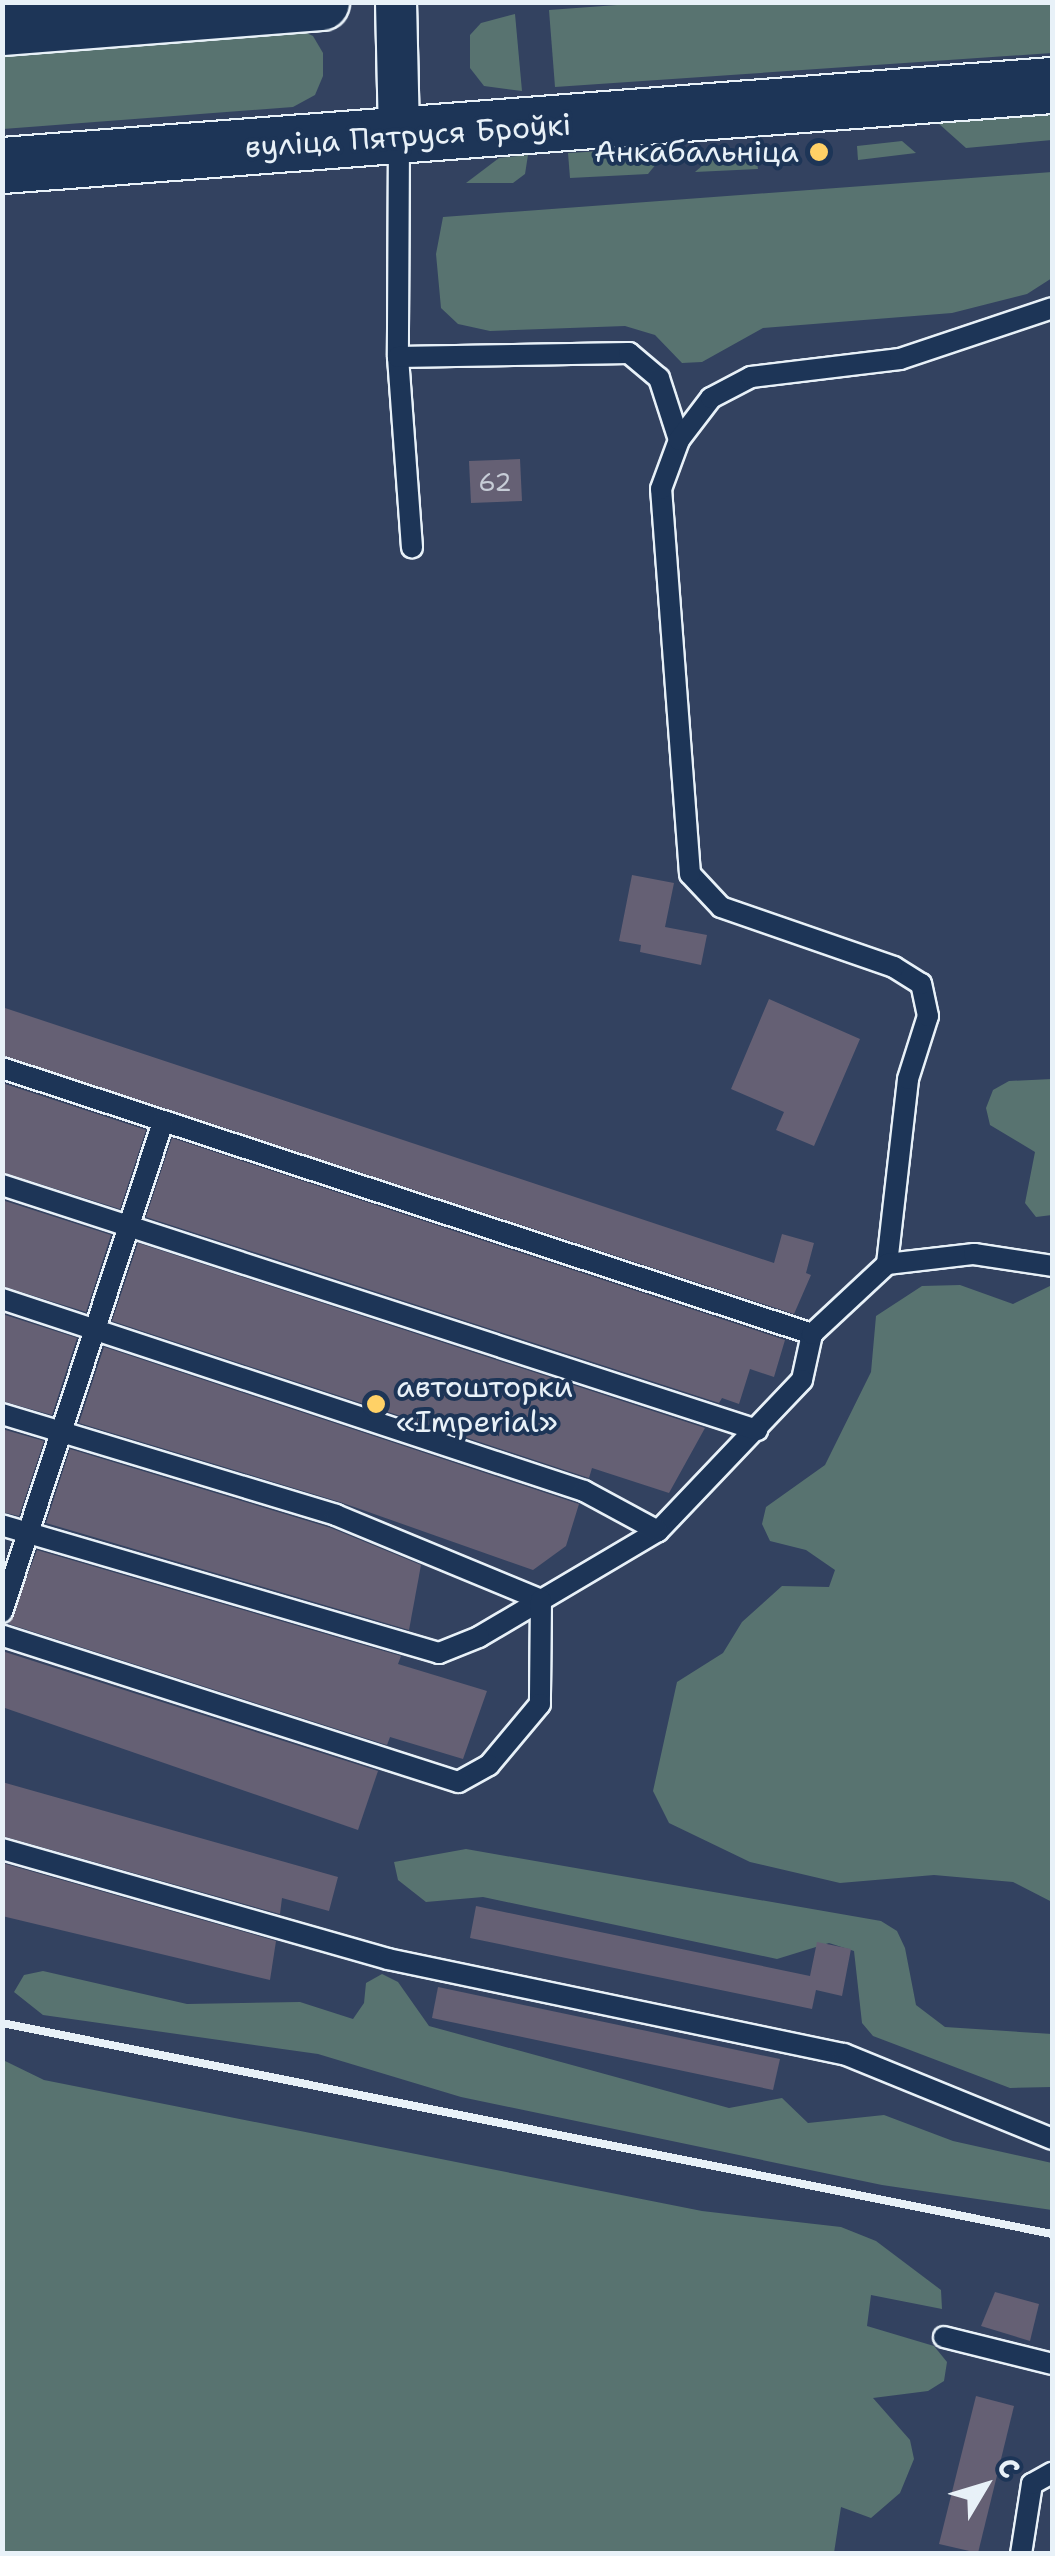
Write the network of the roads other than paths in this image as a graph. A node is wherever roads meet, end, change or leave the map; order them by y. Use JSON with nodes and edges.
{"nodes":[{"id":1,"x":322,"y":2,"type":"edge"},
{"id":2,"x":396,"y":2,"type":"edge"},
{"id":3,"x":2,"y":27,"type":"edge"},
{"id":4,"x":1052,"y":85,"type":"edge"},
{"id":5,"x":399,"y":137,"type":"junction"},
{"id":6,"x":2,"y":166,"type":"edge"},
{"id":7,"x":1052,"y":308,"type":"edge"},
{"id":8,"x":398,"y":357,"type":"junction"},
{"id":9,"x":679,"y":440,"type":"junction"},
{"id":10,"x":412,"y":548,"type":"dead end"},
{"id":11,"x":2,"y":1068,"type":"edge"},
{"id":12,"x":163,"y":1122,"type":"junction"},
{"id":13,"x":2,"y":1185,"type":"edge"},
{"id":14,"x":132,"y":1228,"type":"junction"},
{"id":15,"x":888,"y":1264,"type":"junction"},
{"id":16,"x":1052,"y":1266,"type":"edge"},
{"id":17,"x":2,"y":1298,"type":"edge"},
{"id":18,"x":98,"y":1330,"type":"junction"},
{"id":19,"x":812,"y":1334,"type":"junction"},
{"id":20,"x":2,"y":1414,"type":"edge"},
{"id":21,"x":757,"y":1430,"type":"junction"},
{"id":22,"x":64,"y":1433,"type":"junction"},
{"id":23,"x":2,"y":1525,"type":"edge"},
{"id":24,"x":658,"y":1531,"type":"junction"},
{"id":25,"x":29,"y":1534,"type":"junction"},
{"id":26,"x":541,"y":1600,"type":"junction"},
{"id":27,"x":2,"y":1612,"type":"edge"},
{"id":28,"x":2,"y":1636,"type":"edge"},
{"id":29,"x":2,"y":1848,"type":"edge"},
{"id":30,"x":1050,"y":2136,"type":"edge"},
{"id":31,"x":944,"y":2336,"type":"dead end"},
{"id":32,"x":1052,"y":2364,"type":"edge"},
{"id":33,"x":1052,"y":2473,"type":"edge"},
{"id":34,"x":1021,"y":2554,"type":"edge"}],
"edges":[{"from":1,"to":3,"type":"main road"},
{"from":2,"to":5,"type":"street"},
{"from":4,"to":5,"type":"main road","name":"вуліца Пятруся Броўкі"},
{"from":5,"to":6,"type":"main road","name":"вуліца Пятруся Броўкі"},
{"from":5,"to":8,"type":"lane"},
{"from":7,"to":9,"type":"lane"},
{"from":8,"to":9,"type":"lane"},
{"from":8,"to":10,"type":"lane"},
{"from":9,"to":15,"type":"lane"},
{"from":11,"to":12,"type":"lane"},
{"from":12,"to":14,"type":"lane"},
{"from":12,"to":19,"type":"lane"},
{"from":13,"to":14,"type":"lane"},
{"from":14,"to":18,"type":"lane"},
{"from":14,"to":21,"type":"lane"},
{"from":15,"to":16,"type":"lane"},
{"from":15,"to":19,"type":"lane"},
{"from":17,"to":18,"type":"lane"},
{"from":18,"to":22,"type":"lane"},
{"from":18,"to":24,"type":"lane"},
{"from":19,"to":21,"type":"lane"},
{"from":20,"to":22,"type":"lane"},
{"from":21,"to":24,"type":"lane"},
{"from":22,"to":25,"type":"lane"},
{"from":22,"to":26,"type":"lane"},
{"from":23,"to":25,"type":"lane"},
{"from":24,"to":26,"type":"lane"},
{"from":25,"to":26,"type":"lane"},
{"from":25,"to":27,"type":"lane"},
{"from":26,"to":28,"type":"lane"},
{"from":29,"to":30,"type":"lane"},
{"from":31,"to":32,"type":"lane"},
{"from":33,"to":34,"type":"lane"}]}
